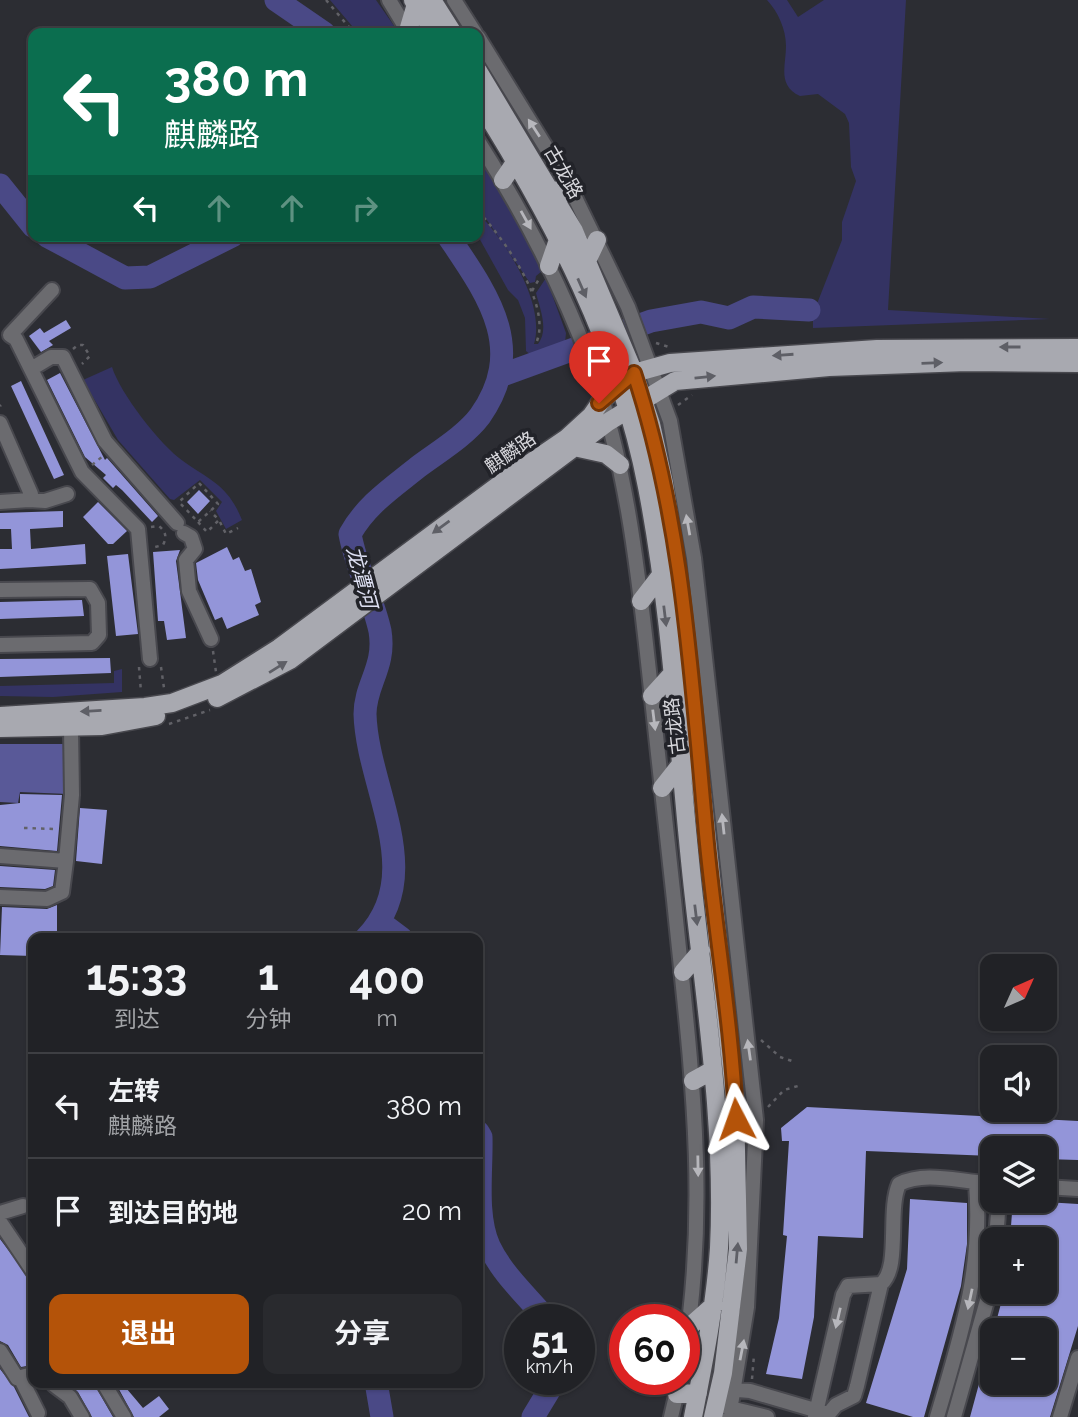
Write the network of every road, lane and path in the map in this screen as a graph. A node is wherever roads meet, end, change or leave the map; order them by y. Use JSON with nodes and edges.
{"nodes":[{"id":1,"x":326,"y":0,"type":"edge"},
{"id":2,"x":389,"y":0,"type":"edge"},
{"id":3,"x":454,"y":0,"type":"edge"},
{"id":4,"x":420,"y":1,"type":"edge"},
{"id":5,"x":350,"y":28,"type":"edge"},
{"id":6,"x":406,"y":28,"type":"edge"},
{"id":7,"x":410,"y":28,"type":"edge"},
{"id":8,"x":433,"y":28,"type":"edge"},
{"id":9,"x":448,"y":28,"type":"edge"},
{"id":10,"x":472,"y":28,"type":"edge"},
{"id":11,"x":483,"y":45,"type":"edge"},
{"id":12,"x":483,"y":79,"type":"edge"},
{"id":13,"x":483,"y":108,"type":"edge"},
{"id":14,"x":483,"y":149,"type":"edge"},
{"id":15,"x":516,"y":161,"type":"junction"},
{"id":16,"x":566,"y":179,"type":"junction"},
{"id":17,"x":503,"y":180,"type":"junction"},
{"id":18,"x":558,"y":202,"type":"junction"},
{"id":19,"x":483,"y":218,"type":"edge"},
{"id":20,"x":559,"y":237,"type":"junction"},
{"id":21,"x":597,"y":240,"type":"junction"},
{"id":22,"x":587,"y":261,"type":"junction"},
{"id":23,"x":545,"y":271,"type":"junction"},
{"id":24,"x":52,"y":290,"type":"dead end"},
{"id":25,"x":532,"y":291,"type":"junction"},
{"id":26,"x":605,"y":324,"type":"junction"},
{"id":27,"x":537,"y":341,"type":"dead end"},
{"id":28,"x":1078,"y":348,"type":"edge"},
{"id":29,"x":1078,"y":363,"type":"edge"},
{"id":30,"x":31,"y":369,"type":"junction"},
{"id":31,"x":643,"y":371,"type":"junction"},
{"id":32,"x":618,"y":385,"type":"junction"},
{"id":33,"x":660,"y":388,"type":"junction"},
{"id":34,"x":702,"y":393,"type":"dead end"},
{"id":35,"x":643,"y":399,"type":"junction"},
{"id":36,"x":602,"y":400,"type":"junction"},
{"id":37,"x":626,"y":409,"type":"junction"},
{"id":38,"x":675,"y":410,"type":"dead end"},
{"id":39,"x":0,"y":422,"type":"edge"},
{"id":40,"x":608,"y":422,"type":"junction"},
{"id":41,"x":574,"y":447,"type":"junction"},
{"id":42,"x":112,"y":450,"type":"junction"},
{"id":43,"x":620,"y":465,"type":"junction"},
{"id":44,"x":82,"y":472,"type":"junction"},
{"id":45,"x":66,"y":494,"type":"dead end"},
{"id":46,"x":29,"y":500,"type":"junction"},
{"id":47,"x":0,"y":502,"type":"edge"},
{"id":48,"x":211,"y":510,"type":"junction"},
{"id":49,"x":219,"y":520,"type":"junction"},
{"id":50,"x":198,"y":522,"type":"junction"},
{"id":51,"x":238,"y":528,"type":"dead end"},
{"id":52,"x":138,"y":530,"type":"junction"},
{"id":53,"x":141,"y":551,"type":"junction"},
{"id":54,"x":399,"y":568,"type":"junction"},
{"id":55,"x":696,"y":573,"type":"junction"},
{"id":56,"x":661,"y":575,"type":"junction"},
{"id":57,"x":680,"y":587,"type":"junction"},
{"id":58,"x":0,"y":590,"type":"edge"},
{"id":59,"x":641,"y":601,"type":"junction"},
{"id":60,"x":211,"y":639,"type":"joint"},
{"id":61,"x":0,"y":645,"type":"edge"},
{"id":62,"x":150,"y":659,"type":"dead end"},
{"id":63,"x":225,"y":668,"type":"dead end"},
{"id":64,"x":216,"y":672,"type":"junction"},
{"id":65,"x":672,"y":674,"type":"junction"},
{"id":66,"x":208,"y":676,"type":"dead end"},
{"id":67,"x":164,"y":688,"type":"dead end"},
{"id":68,"x":129,"y":696,"type":"dead end"},
{"id":69,"x":652,"y":696,"type":"junction"},
{"id":70,"x":0,"y":716,"type":"edge"},
{"id":71,"x":71,"y":728,"type":"junction"},
{"id":72,"x":0,"y":729,"type":"edge"},
{"id":73,"x":681,"y":764,"type":"junction"},
{"id":74,"x":717,"y":766,"type":"junction"},
{"id":75,"x":701,"y":780,"type":"junction"},
{"id":76,"x":662,"y":788,"type":"junction"},
{"id":77,"x":24,"y":828,"type":"dead end"},
{"id":78,"x":69,"y":831,"type":"junction"},
{"id":79,"x":0,"y":856,"type":"edge"},
{"id":80,"x":66,"y":861,"type":"junction"},
{"id":81,"x":0,"y":897,"type":"edge"},
{"id":82,"x":701,"y":951,"type":"junction"},
{"id":83,"x":683,"y":972,"type":"junction"},
{"id":84,"x":761,"y":1039,"type":"dead end"},
{"id":85,"x":795,"y":1062,"type":"dead end"},
{"id":86,"x":713,"y":1070,"type":"junction"},
{"id":87,"x":694,"y":1081,"type":"junction"},
{"id":88,"x":976,"y":1183,"type":"junction"},
{"id":89,"x":980,"y":1183,"type":"edge"},
{"id":90,"x":1057,"y":1188,"type":"edge"},
{"id":91,"x":1078,"y":1189,"type":"edge"},
{"id":92,"x":23,"y":1206,"type":"dead end"},
{"id":93,"x":0,"y":1213,"type":"edge"},
{"id":94,"x":0,"y":1222,"type":"edge"},
{"id":95,"x":28,"y":1264,"type":"edge"},
{"id":96,"x":881,"y":1284,"type":"junction"},
{"id":97,"x":690,"y":1304,"type":"edge"},
{"id":98,"x":986,"y":1304,"type":"edge"},
{"id":99,"x":714,"y":1305,"type":"junction"},
{"id":100,"x":700,"y":1317,"type":"edge"},
{"id":101,"x":0,"y":1351,"type":"edge"},
{"id":102,"x":1078,"y":1358,"type":"edge"},
{"id":103,"x":27,"y":1376,"type":"edge"},
{"id":104,"x":700,"y":1383,"type":"edge"},
{"id":105,"x":31,"y":1388,"type":"edge"},
{"id":106,"x":56,"y":1388,"type":"edge"},
{"id":107,"x":107,"y":1388,"type":"edge"},
{"id":108,"x":676,"y":1395,"type":"edge"},
{"id":109,"x":698,"y":1395,"type":"edge"},
{"id":110,"x":724,"y":1404,"type":"edge"},
{"id":111,"x":38,"y":1413,"type":"dead end"},
{"id":112,"x":824,"y":1415,"type":"edge"},
{"id":113,"x":82,"y":1417,"type":"edge"},
{"id":114,"x":124,"y":1417,"type":"edge"},
{"id":115,"x":671,"y":1417,"type":"edge"},
{"id":116,"x":692,"y":1417,"type":"edge"},
{"id":117,"x":767,"y":1417,"type":"edge"},
{"id":118,"x":937,"y":1417,"type":"edge"},
{"id":119,"x":954,"y":1417,"type":"edge"},
{"id":120,"x":1060,"y":1417,"type":"edge"}],
"edges":[{"from":1,"to":5,"type":"path"},
{"from":2,"to":6,"type":"street"},
{"from":3,"to":10,"type":"street"},
{"from":4,"to":7,"type":"main road"},
{"from":4,"to":8,"type":"main road"},
{"from":4,"to":9,"type":"main road"},
{"from":16,"to":11,"type":"street","one_way":true},
{"from":12,"to":18,"type":"main road","name":"古龙路"},
{"from":13,"to":15,"type":"main road","name":"古龙路"},
{"from":14,"to":17,"type":"street"},
{"from":15,"to":17,"type":"main road"},
{"from":15,"to":20,"type":"main road","name":"古龙路"},
{"from":16,"to":18,"type":"main road"},
{"from":16,"to":21,"type":"street"},
{"from":17,"to":23,"type":"street","one_way":true},
{"from":18,"to":22,"type":"main road","name":"古龙路"},
{"from":19,"to":25,"type":"path"},
{"from":20,"to":23,"type":"main road"},
{"from":20,"to":26,"type":"main road","name":"古龙路","one_way":true},
{"from":21,"to":22,"type":"main road"},
{"from":21,"to":31,"type":"street"},
{"from":22,"to":26,"type":"main road","name":"古龙路"},
{"from":23,"to":25,"type":"path"},
{"from":23,"to":36,"type":"street"},
{"from":24,"to":30,"type":"street"},
{"from":25,"to":27,"type":"path"},
{"from":26,"to":31,"type":"main road","name":"古龙路"},
{"from":26,"to":32,"type":"main road","name":"古龙路"},
{"from":28,"to":31,"type":"main road","name":"麒麟路","one_way":true},
{"from":33,"to":29,"type":"main road","name":"麒麟路","one_way":true},
{"from":30,"to":42,"type":"street"},
{"from":30,"to":44,"type":"street"},
{"from":31,"to":32,"type":"main road","name":"麒麟路"},
{"from":31,"to":33,"type":"street"},
{"from":31,"to":35,"type":"main road","name":"古龙路"},
{"from":32,"to":36,"type":"main road","name":"麒麟路"},
{"from":32,"to":37,"type":"main road","name":"古龙路"},
{"from":33,"to":35,"type":"main road","name":"麒麟路"},
{"from":55,"to":33,"type":"street","one_way":true},
{"from":34,"to":38,"type":"path"},
{"from":35,"to":37,"type":"main road","name":"麒麟路"},
{"from":35,"to":57,"type":"main road","name":"古龙路"},
{"from":36,"to":40,"type":"street"},
{"from":36,"to":54,"type":"main road","name":"麒麟路","one_way":true},
{"from":37,"to":40,"type":"main road","name":"麒麟路"},
{"from":37,"to":56,"type":"main road","name":"古龙路"},
{"from":39,"to":46,"type":"street"},
{"from":40,"to":41,"type":"main road","name":"麒麟路"},
{"from":40,"to":43,"type":"street"},
{"from":41,"to":43,"type":"main road"},
{"from":41,"to":54,"type":"main road","name":"麒麟路"},
{"from":42,"to":44,"type":"path"},
{"from":42,"to":60,"type":"street"},
{"from":43,"to":59,"type":"street"},
{"from":44,"to":52,"type":"street"},
{"from":45,"to":46,"type":"street"},
{"from":46,"to":47,"type":"street"},
{"from":48,"to":49,"type":"path"},
{"from":48,"to":50,"type":"path"},
{"from":48,"to":50,"type":"path"},
{"from":49,"to":50,"type":"path"},
{"from":49,"to":51,"type":"path"},
{"from":52,"to":53,"type":"street"},
{"from":52,"to":53,"type":"path"},
{"from":53,"to":62,"type":"street"},
{"from":54,"to":70,"type":"main road","name":"麒麟路","one_way":true},
{"from":71,"to":54,"type":"main road","name":"麒麟路","one_way":true},
{"from":55,"to":57,"type":"main road"},
{"from":55,"to":74,"type":"street"},
{"from":56,"to":59,"type":"main road"},
{"from":56,"to":65,"type":"main road","name":"古龙路","one_way":true},
{"from":57,"to":75,"type":"main road","name":"古龙路"},
{"from":58,"to":61,"type":"street"},
{"from":59,"to":69,"type":"street"},
{"from":60,"to":64,"type":"path"},
{"from":63,"to":64,"type":"path"},
{"from":64,"to":66,"type":"path"},
{"from":65,"to":69,"type":"main road"},
{"from":65,"to":73,"type":"main road","name":"古龙路"},
{"from":67,"to":68,"type":"path"},
{"from":69,"to":76,"type":"street","one_way":true},
{"from":71,"to":72,"type":"main road","name":"麒麟路"},
{"from":71,"to":78,"type":"street"},
{"from":73,"to":76,"type":"main road"},
{"from":73,"to":82,"type":"main road","name":"古龙路","one_way":true},
{"from":74,"to":75,"type":"main road"},
{"from":110,"to":74,"type":"street","one_way":true},
{"from":110,"to":75,"type":"main road","name":"古龙路","one_way":true},
{"from":76,"to":83,"type":"street"},
{"from":77,"to":78,"type":"path"},
{"from":78,"to":80,"type":"street"},
{"from":79,"to":80,"type":"street"},
{"from":80,"to":81,"type":"street"},
{"from":82,"to":83,"type":"main road"},
{"from":82,"to":86,"type":"main road","name":"古龙路"},
{"from":83,"to":87,"type":"street"},
{"from":84,"to":85,"type":"path"},
{"from":86,"to":87,"type":"main road"},
{"from":86,"to":99,"type":"main road","name":"古龙路"},
{"from":87,"to":97,"type":"street","one_way":true},
{"from":88,"to":89,"type":"street"},
{"from":88,"to":96,"type":"street"},
{"from":88,"to":118,"type":"street","one_way":true},
{"from":90,"to":91,"type":"street"},
{"from":92,"to":93,"type":"street"},
{"from":94,"to":95,"type":"street"},
{"from":96,"to":112,"type":"street"},
{"from":96,"to":112,"type":"street","one_way":true},
{"from":98,"to":119,"type":"street"},
{"from":99,"to":100,"type":"main road"},
{"from":99,"to":104,"type":"main road","name":"古龙路"},
{"from":101,"to":103,"type":"street"},
{"from":102,"to":120,"type":"street"},
{"from":105,"to":111,"type":"street"},
{"from":106,"to":113,"type":"street"},
{"from":107,"to":114,"type":"street"},
{"from":108,"to":115,"type":"street"},
{"from":109,"to":116,"type":"main road","name":"古龙路"},
{"from":110,"to":112,"type":"street"},
{"from":110,"to":117,"type":"street"}]}
